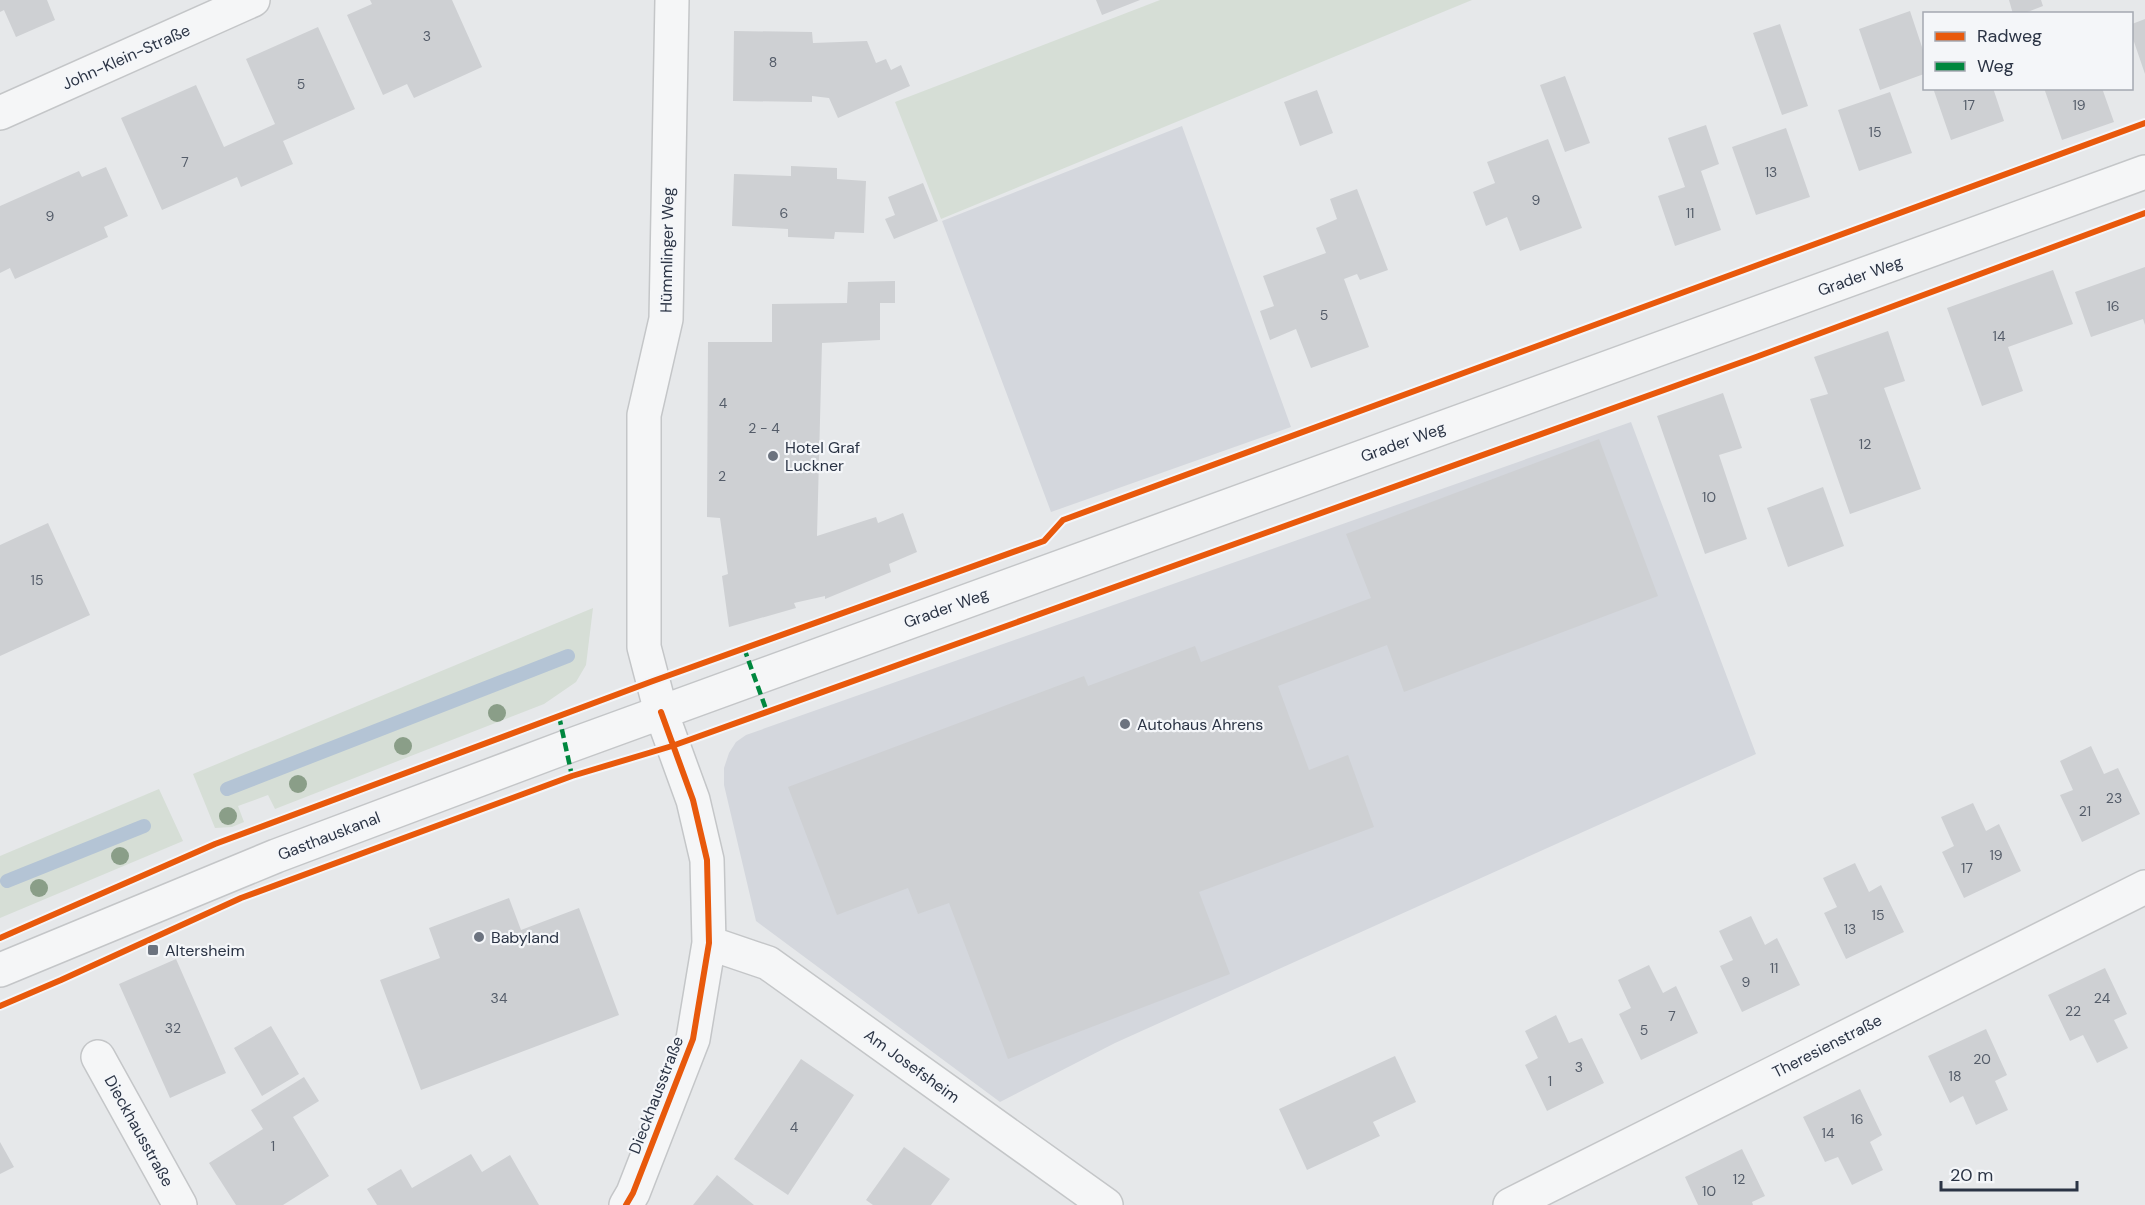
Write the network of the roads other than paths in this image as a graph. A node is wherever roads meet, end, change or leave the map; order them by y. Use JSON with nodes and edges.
{"nodes":[{"id":1,"x":253,"y":0,"type":"edge"},
{"id":2,"x":672,"y":0,"type":"edge"},
{"id":3,"x":0,"y":113,"type":"edge"},
{"id":4,"x":2145,"y":172,"type":"edge"},
{"id":5,"x":661,"y":712,"type":"junction"},
{"id":6,"x":2145,"y":887,"type":"edge"},
{"id":7,"x":709,"y":943,"type":"junction"},
{"id":8,"x":0,"y":970,"type":"edge"},
{"id":9,"x":98,"y":1057,"type":"dead end"},
{"id":10,"x":180,"y":1205,"type":"edge"},
{"id":11,"x":626,"y":1205,"type":"edge"},
{"id":12,"x":1106,"y":1205,"type":"edge"},
{"id":13,"x":1510,"y":1205,"type":"edge"}],
"edges":[{"from":1,"to":3,"type":"street","name":"John-Klein-Straße"},
{"from":2,"to":5,"type":"street","name":"Hümmlinger Weg"},
{"from":4,"to":5,"type":"street","name":"Grader Weg"},
{"from":5,"to":7,"type":"street","name":"Dieckhausstraße"},
{"from":5,"to":8,"type":"street","name":"Gasthauskanal"},
{"from":6,"to":13,"type":"street","name":"Theresienstraße"},
{"from":7,"to":11,"type":"street","name":"Dieckhausstraße"},
{"from":7,"to":12,"type":"street","name":"Am Josefsheim"},
{"from":9,"to":10,"type":"street","name":"Dieckhausstraße"}]}
